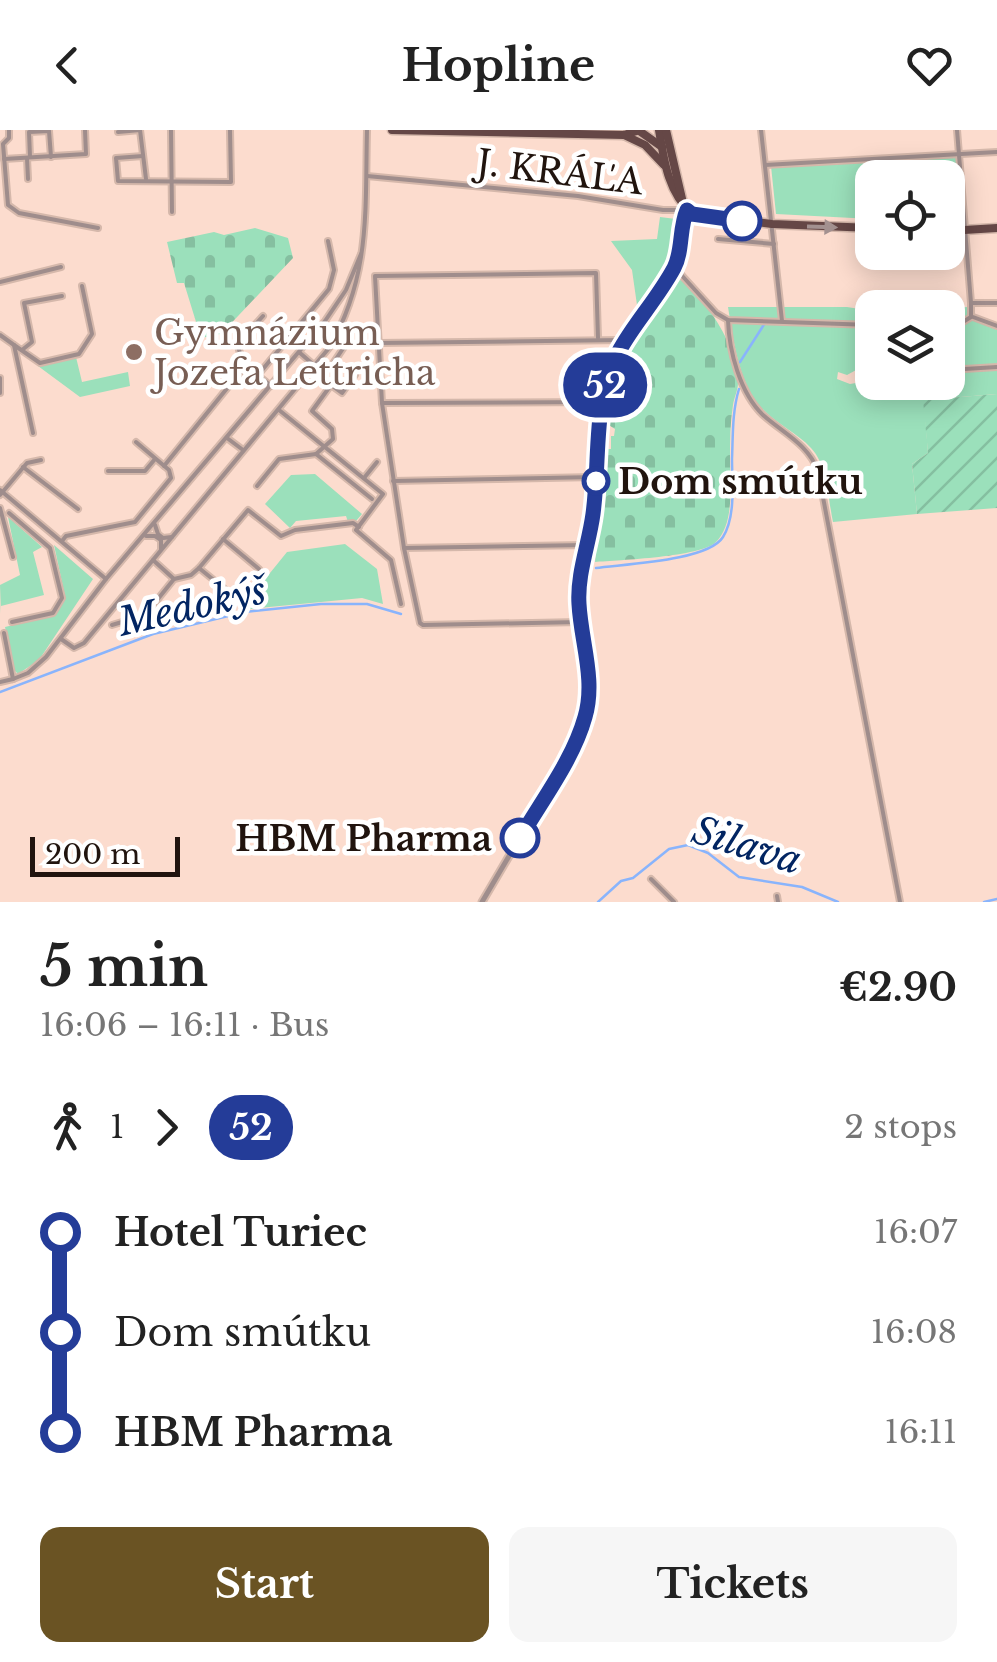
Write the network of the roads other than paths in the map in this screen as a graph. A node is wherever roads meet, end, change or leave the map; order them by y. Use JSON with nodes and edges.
{"nodes":[{"id":1,"x":8,"y":130,"type":"edge"},
{"id":2,"x":84,"y":130,"type":"edge"},
{"id":3,"x":171,"y":130,"type":"edge"},
{"id":4,"x":230,"y":130,"type":"edge"},
{"id":5,"x":367,"y":130,"type":"edge"},
{"id":6,"x":392,"y":130,"type":"edge"},
{"id":7,"x":639,"y":130,"type":"edge"},
{"id":8,"x":663,"y":130,"type":"edge"},
{"id":9,"x":761,"y":130,"type":"edge"},
{"id":10,"x":958,"y":130,"type":"edge"},
{"id":11,"x":118,"y":132,"type":"edge"},
{"id":12,"x":624,"y":135,"type":"junction"},
{"id":13,"x":2,"y":143,"type":"edge"},
{"id":14,"x":662,"y":147,"type":"junction"},
{"id":15,"x":997,"y":152,"type":"edge"},
{"id":16,"x":50,"y":156,"type":"junction"},
{"id":17,"x":143,"y":156,"type":"junction"},
{"id":18,"x":960,"y":156,"type":"junction"},
{"id":19,"x":29,"y":158,"type":"junction"},
{"id":20,"x":4,"y":159,"type":"junction"},
{"id":21,"x":960,"y":160,"type":"edge"},
{"id":22,"x":669,"y":164,"type":"junction"},
{"id":23,"x":765,"y":165,"type":"junction"},
{"id":24,"x":367,"y":176,"type":"junction"},
{"id":25,"x":28,"y":179,"type":"dead end"},
{"id":26,"x":146,"y":179,"type":"junction"},
{"id":27,"x":172,"y":182,"type":"junction"},
{"id":28,"x":685,"y":206,"type":"junction"},
{"id":29,"x":172,"y":212,"type":"dead end"},
{"id":30,"x":772,"y":224,"type":"junction"},
{"id":31,"x":855,"y":227,"type":"edge"},
{"id":32,"x":98,"y":228,"type":"dead end"},
{"id":33,"x":997,"y":228,"type":"edge"},
{"id":34,"x":965,"y":230,"type":"joint"},
{"id":35,"x":718,"y":239,"type":"dead end"},
{"id":36,"x":328,"y":241,"type":"dead end"},
{"id":37,"x":774,"y":244,"type":"junction"},
{"id":38,"x":362,"y":250,"type":"junction"},
{"id":39,"x":60,"y":267,"type":"dead end"},
{"id":40,"x":674,"y":267,"type":"junction"},
{"id":41,"x":0,"y":282,"type":"edge"},
{"id":42,"x":82,"y":286,"type":"dead end"},
{"id":43,"x":62,"y":296,"type":"dead end"},
{"id":44,"x":972,"y":303,"type":"junction"},
{"id":45,"x":997,"y":303,"type":"edge"},
{"id":46,"x":262,"y":316,"type":"dead end"},
{"id":47,"x":972,"y":317,"type":"junction"},
{"id":48,"x":728,"y":320,"type":"junction"},
{"id":49,"x":782,"y":321,"type":"junction"},
{"id":50,"x":965,"y":321,"type":"edge"},
{"id":51,"x":855,"y":323,"type":"edge"},
{"id":52,"x":997,"y":326,"type":"edge"},
{"id":53,"x":0,"y":334,"type":"edge"},
{"id":54,"x":598,"y":338,"type":"junction"},
{"id":55,"x":623,"y":340,"type":"junction"},
{"id":56,"x":32,"y":342,"type":"junction"},
{"id":57,"x":378,"y":343,"type":"junction"},
{"id":58,"x":14,"y":345,"type":"junction"},
{"id":59,"x":344,"y":347,"type":"dead end"},
{"id":60,"x":22,"y":350,"type":"junction"},
{"id":61,"x":299,"y":352,"type":"junction"},
{"id":62,"x":36,"y":360,"type":"junction"},
{"id":63,"x":246,"y":365,"type":"junction"},
{"id":64,"x":315,"y":366,"type":"junction"},
{"id":65,"x":997,"y":367,"type":"edge"},
{"id":66,"x":965,"y":369,"type":"edge"},
{"id":67,"x":258,"y":375,"type":"junction"},
{"id":68,"x":356,"y":376,"type":"dead end"},
{"id":69,"x":0,"y":378,"type":"edge"},
{"id":70,"x":331,"y":385,"type":"junction"},
{"id":71,"x":271,"y":386,"type":"junction"},
{"id":72,"x":0,"y":393,"type":"edge"},
{"id":73,"x":602,"y":402,"type":"junction"},
{"id":74,"x":382,"y":403,"type":"junction"},
{"id":75,"x":279,"y":410,"type":"junction"},
{"id":76,"x":33,"y":433,"type":"dead end"},
{"id":77,"x":227,"y":438,"type":"junction"},
{"id":78,"x":136,"y":442,"type":"dead end"},
{"id":79,"x":326,"y":449,"type":"junction"},
{"id":80,"x":244,"y":452,"type":"junction"},
{"id":81,"x":316,"y":454,"type":"junction"},
{"id":82,"x":155,"y":459,"type":"junction"},
{"id":83,"x":41,"y":460,"type":"dead end"},
{"id":84,"x":377,"y":462,"type":"dead end"},
{"id":85,"x":23,"y":466,"type":"junction"},
{"id":86,"x":164,"y":466,"type":"junction"},
{"id":87,"x":108,"y":471,"type":"dead end"},
{"id":88,"x":596,"y":477,"type":"junction"},
{"id":89,"x":364,"y":478,"type":"junction"},
{"id":90,"x":393,"y":481,"type":"junction"},
{"id":91,"x":256,"y":486,"type":"dead end"},
{"id":92,"x":1,"y":493,"type":"edge"},
{"id":93,"x":372,"y":499,"type":"dead end"},
{"id":94,"x":17,"y":504,"type":"junction"},
{"id":95,"x":78,"y":510,"type":"dead end"},
{"id":96,"x":4,"y":511,"type":"edge"},
{"id":97,"x":156,"y":525,"type":"junction"},
{"id":98,"x":358,"y":529,"type":"junction"},
{"id":99,"x":146,"y":536,"type":"junction"},
{"id":100,"x":173,"y":536,"type":"junction"},
{"id":101,"x":223,"y":539,"type":"junction"},
{"id":102,"x":62,"y":540,"type":"junction"},
{"id":103,"x":588,"y":545,"type":"junction"},
{"id":104,"x":404,"y":548,"type":"junction"},
{"id":105,"x":162,"y":550,"type":"junction"},
{"id":106,"x":13,"y":557,"type":"dead end"},
{"id":107,"x":153,"y":560,"type":"junction"},
{"id":108,"x":199,"y":568,"type":"junction"},
{"id":109,"x":259,"y":569,"type":"dead end"},
{"id":110,"x":106,"y":579,"type":"junction"},
{"id":111,"x":174,"y":579,"type":"junction"},
{"id":112,"x":236,"y":598,"type":"dead end"},
{"id":113,"x":401,"y":604,"type":"dead end"},
{"id":114,"x":582,"y":621,"type":"junction"},
{"id":115,"x":12,"y":622,"type":"dead end"},
{"id":116,"x":112,"y":626,"type":"dead end"},
{"id":117,"x":4,"y":633,"type":"dead end"},
{"id":118,"x":61,"y":638,"type":"junction"},
{"id":119,"x":13,"y":679,"type":"junction"},
{"id":120,"x":0,"y":682,"type":"edge"},
{"id":121,"x":652,"y":879,"type":"dead end"},
{"id":122,"x":482,"y":902,"type":"edge"},
{"id":123,"x":674,"y":902,"type":"edge"},
{"id":124,"x":900,"y":902,"type":"edge"}],
"edges":[{"from":1,"to":13,"type":"street"},
{"from":2,"to":16,"type":"street"},
{"from":3,"to":27,"type":"street"},
{"from":4,"to":27,"type":"street"},
{"from":5,"to":24,"type":"street"},
{"from":6,"to":12,"type":"main road"},
{"from":7,"to":12,"type":"main road"},
{"from":7,"to":14,"type":"main road"},
{"from":8,"to":14,"type":"main road"},
{"from":8,"to":22,"type":"main road"},
{"from":9,"to":23,"type":"street"},
{"from":10,"to":18,"type":"street"},
{"from":11,"to":17,"type":"street"},
{"from":12,"to":22,"type":"main road"},
{"from":13,"to":20,"type":"street"},
{"from":14,"to":22,"type":"main road"},
{"from":15,"to":18,"type":"street"},
{"from":16,"to":19,"type":"street"},
{"from":16,"to":19,"type":"street"},
{"from":17,"to":26,"type":"street"},
{"from":17,"to":26,"type":"street"},
{"from":18,"to":21,"type":"street"},
{"from":18,"to":23,"type":"street"},
{"from":19,"to":20,"type":"street"},
{"from":19,"to":25,"type":"street"},
{"from":20,"to":32,"type":"street"},
{"from":22,"to":28,"type":"main road"},
{"from":23,"to":30,"type":"street"},
{"from":24,"to":28,"type":"street","name":"J. KRÁĽA"},
{"from":24,"to":38,"type":"street"},
{"from":26,"to":27,"type":"street"},
{"from":27,"to":29,"type":"street"},
{"from":28,"to":30,"type":"main road"},
{"from":28,"to":40,"type":"street"},
{"from":30,"to":31,"type":"main road","one_way":true},
{"from":30,"to":37,"type":"street"},
{"from":33,"to":34,"type":"main road"},
{"from":34,"to":44,"type":"street"},
{"from":35,"to":37,"type":"street"},
{"from":36,"to":67,"type":"street"},
{"from":37,"to":49,"type":"street"},
{"from":38,"to":61,"type":"street"},
{"from":38,"to":64,"type":"street"},
{"from":39,"to":41,"type":"street"},
{"from":40,"to":48,"type":"street"},
{"from":40,"to":55,"type":"street"},
{"from":42,"to":62,"type":"street"},
{"from":43,"to":56,"type":"street"},
{"from":44,"to":45,"type":"street"},
{"from":44,"to":47,"type":"street"},
{"from":46,"to":63,"type":"street"},
{"from":47,"to":50,"type":"street"},
{"from":47,"to":52,"type":"street"},
{"from":48,"to":49,"type":"street"},
{"from":48,"to":124,"type":"street"},
{"from":49,"to":51,"type":"street"},
{"from":53,"to":58,"type":"street"},
{"from":54,"to":55,"type":"street"},
{"from":54,"to":57,"type":"street"},
{"from":54,"to":57,"type":"street"},
{"from":55,"to":73,"type":"street"},
{"from":56,"to":60,"type":"street"},
{"from":56,"to":62,"type":"street"},
{"from":57,"to":74,"type":"street"},
{"from":58,"to":60,"type":"street"},
{"from":58,"to":76,"type":"street"},
{"from":59,"to":70,"type":"street"},
{"from":60,"to":62,"type":"street"},
{"from":61,"to":64,"type":"street"},
{"from":61,"to":71,"type":"street"},
{"from":63,"to":67,"type":"street"},
{"from":63,"to":86,"type":"street"},
{"from":64,"to":75,"type":"street"},
{"from":65,"to":66,"type":"street"},
{"from":67,"to":71,"type":"street"},
{"from":68,"to":70,"type":"street"},
{"from":69,"to":72,"type":"street"},
{"from":70,"to":79,"type":"street"},
{"from":71,"to":77,"type":"street"},
{"from":73,"to":74,"type":"street"},
{"from":73,"to":88,"type":"street"},
{"from":74,"to":90,"type":"street"},
{"from":75,"to":79,"type":"street"},
{"from":75,"to":80,"type":"street"},
{"from":77,"to":80,"type":"street"},
{"from":77,"to":97,"type":"street"},
{"from":78,"to":82,"type":"street"},
{"from":79,"to":81,"type":"street"},
{"from":79,"to":89,"type":"street"},
{"from":80,"to":100,"type":"street"},
{"from":81,"to":91,"type":"street"},
{"from":81,"to":93,"type":"street"},
{"from":82,"to":86,"type":"street"},
{"from":82,"to":87,"type":"street"},
{"from":83,"to":85,"type":"street"},
{"from":84,"to":89,"type":"street"},
{"from":85,"to":92,"type":"street"},
{"from":85,"to":95,"type":"street"},
{"from":86,"to":102,"type":"street"},
{"from":88,"to":90,"type":"street"},
{"from":88,"to":103,"type":"street"},
{"from":89,"to":98,"type":"street"},
{"from":90,"to":104,"type":"street"},
{"from":92,"to":94,"type":"street"},
{"from":94,"to":96,"type":"street"},
{"from":94,"to":102,"type":"street"},
{"from":96,"to":106,"type":"street"},
{"from":96,"to":115,"type":"street"},
{"from":97,"to":99,"type":"street"},
{"from":97,"to":100,"type":"street"},
{"from":98,"to":101,"type":"street"},
{"from":98,"to":113,"type":"street"},
{"from":99,"to":105,"type":"street"},
{"from":99,"to":110,"type":"street"},
{"from":100,"to":105,"type":"street"},
{"from":101,"to":108,"type":"street"},
{"from":101,"to":109,"type":"street"},
{"from":102,"to":110,"type":"street"},
{"from":103,"to":104,"type":"street"},
{"from":103,"to":114,"type":"street"},
{"from":104,"to":114,"type":"street"},
{"from":105,"to":107,"type":"street"},
{"from":107,"to":111,"type":"street"},
{"from":107,"to":118,"type":"street"},
{"from":108,"to":111,"type":"street"},
{"from":108,"to":112,"type":"street"},
{"from":110,"to":118,"type":"street"},
{"from":111,"to":116,"type":"street"},
{"from":114,"to":122,"type":"street"},
{"from":117,"to":119,"type":"street"},
{"from":118,"to":119,"type":"street"},
{"from":119,"to":120,"type":"street"},
{"from":121,"to":123,"type":"street"}]}
